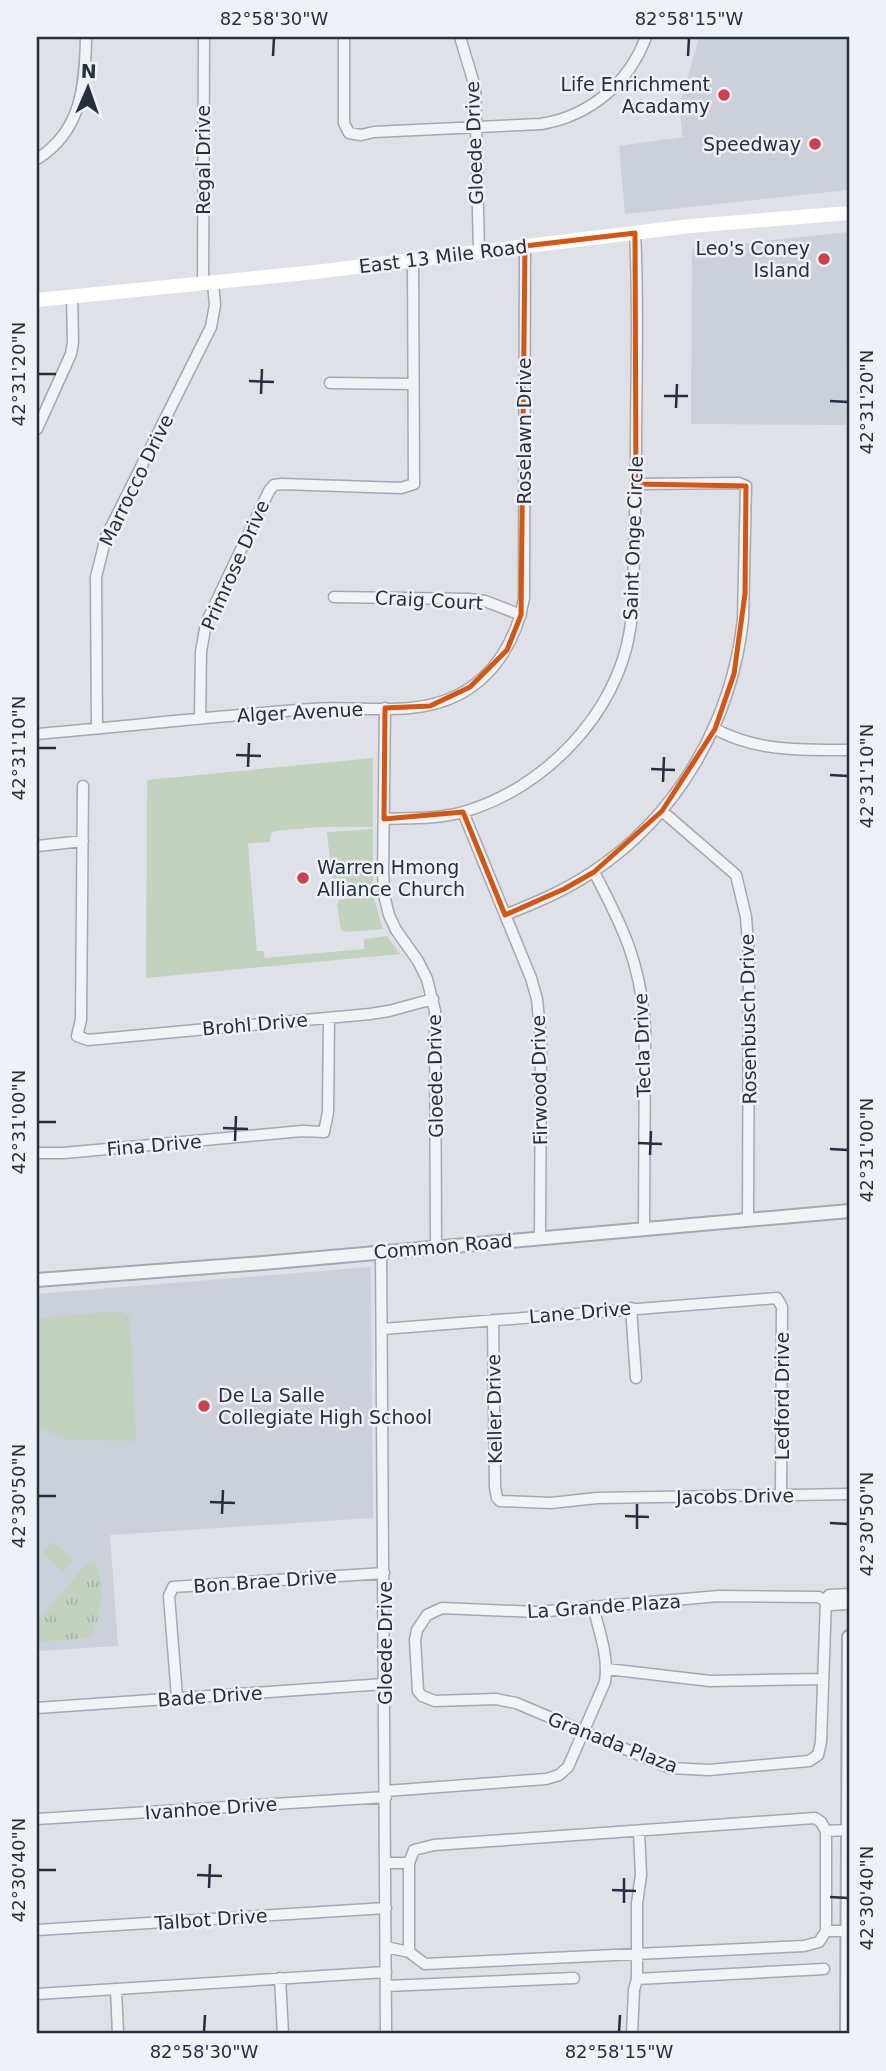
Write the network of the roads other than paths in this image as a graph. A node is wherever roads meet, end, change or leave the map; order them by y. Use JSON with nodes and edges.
{"nodes":[{"id":1,"x":86,"y":37,"type":"edge"},
{"id":2,"x":204,"y":37,"type":"edge"},
{"id":3,"x":344,"y":37,"type":"edge"},
{"id":4,"x":460,"y":37,"type":"edge"},
{"id":5,"x":646,"y":37,"type":"edge"},
{"id":6,"x":477,"y":127,"type":"junction"},
{"id":7,"x":37,"y":159,"type":"edge"},
{"id":8,"x":849,"y":213,"type":"edge"},
{"id":9,"x":635,"y":233,"type":"junction"},
{"id":10,"x":525,"y":246,"type":"junction"},
{"id":11,"x":479,"y":252,"type":"junction"},
{"id":12,"x":413,"y":260,"type":"junction"},
{"id":13,"x":208,"y":283,"type":"junction"},
{"id":14,"x":72,"y":297,"type":"junction"},
{"id":15,"x":37,"y":300,"type":"edge"},
{"id":16,"x":330,"y":383,"type":"dead end"},
{"id":17,"x":413,"y":384,"type":"junction"},
{"id":18,"x":37,"y":429,"type":"edge"},
{"id":19,"x":636,"y":484,"type":"junction"},
{"id":20,"x":334,"y":597,"type":"dead end"},
{"id":21,"x":521,"y":615,"type":"junction"},
{"id":22,"x":386,"y":708,"type":"junction"},
{"id":23,"x":200,"y":718,"type":"junction"},
{"id":24,"x":97,"y":728,"type":"junction"},
{"id":25,"x":715,"y":729,"type":"junction"},
{"id":26,"x":37,"y":734,"type":"edge"},
{"id":27,"x":849,"y":750,"type":"edge"},
{"id":28,"x":83,"y":786,"type":"dead end"},
{"id":29,"x":662,"y":811,"type":"junction"},
{"id":30,"x":463,"y":812,"type":"junction"},
{"id":31,"x":384,"y":819,"type":"junction"},
{"id":32,"x":83,"y":841,"type":"junction"},
{"id":33,"x":37,"y":846,"type":"edge"},
{"id":34,"x":594,"y":872,"type":"junction"},
{"id":35,"x":505,"y":915,"type":"junction"},
{"id":36,"x":433,"y":999,"type":"junction"},
{"id":37,"x":329,"y":1018,"type":"junction"},
{"id":38,"x":37,"y":1153,"type":"edge"},
{"id":39,"x":849,"y":1211,"type":"edge"},
{"id":40,"x":748,"y":1220,"type":"junction"},
{"id":41,"x":644,"y":1228,"type":"junction"},
{"id":42,"x":540,"y":1237,"type":"junction"},
{"id":43,"x":436,"y":1247,"type":"junction"},
{"id":44,"x":381,"y":1252,"type":"junction"},
{"id":45,"x":37,"y":1280,"type":"edge"},
{"id":46,"x":777,"y":1298,"type":"joint"},
{"id":47,"x":631,"y":1308,"type":"junction"},
{"id":48,"x":493,"y":1320,"type":"junction"},
{"id":49,"x":383,"y":1329,"type":"junction"},
{"id":50,"x":636,"y":1378,"type":"dead end"},
{"id":51,"x":849,"y":1494,"type":"edge"},
{"id":52,"x":781,"y":1495,"type":"junction"},
{"id":53,"x":497,"y":1498,"type":"joint"},
{"id":54,"x":384,"y":1573,"type":"junction"},
{"id":55,"x":849,"y":1594,"type":"edge"},
{"id":56,"x":826,"y":1600,"type":"junction"},
{"id":57,"x":849,"y":1604,"type":"edge"},
{"id":58,"x":593,"y":1606,"type":"junction"},
{"id":59,"x":849,"y":1637,"type":"edge"},
{"id":60,"x":416,"y":1655,"type":"joint"},
{"id":61,"x":607,"y":1669,"type":"junction"},
{"id":62,"x":823,"y":1679,"type":"junction"},
{"id":63,"x":849,"y":1679,"type":"edge"},
{"id":64,"x":384,"y":1684,"type":"junction"},
{"id":65,"x":177,"y":1697,"type":"junction"},
{"id":66,"x":37,"y":1708,"type":"edge"},
{"id":67,"x":849,"y":1729,"type":"edge"},
{"id":68,"x":584,"y":1732,"type":"junction"},
{"id":69,"x":386,"y":1794,"type":"junction"},
{"id":70,"x":37,"y":1819,"type":"edge"},
{"id":71,"x":848,"y":1830,"type":"edge"},
{"id":72,"x":639,"y":1831,"type":"junction"},
{"id":73,"x":826,"y":1831,"type":"junction"},
{"id":74,"x":386,"y":1863,"type":"junction"},
{"id":75,"x":409,"y":1863,"type":"junction"},
{"id":76,"x":386,"y":1908,"type":"junction"},
{"id":77,"x":37,"y":1930,"type":"edge"},
{"id":78,"x":826,"y":1931,"type":"junction"},
{"id":79,"x":848,"y":1931,"type":"edge"},
{"id":80,"x":386,"y":1947,"type":"junction"},
{"id":81,"x":409,"y":1952,"type":"junction"},
{"id":82,"x":638,"y":1953,"type":"junction"},
{"id":83,"x":824,"y":1969,"type":"dead end"},
{"id":84,"x":386,"y":1972,"type":"junction"},
{"id":85,"x":280,"y":1978,"type":"junction"},
{"id":86,"x":574,"y":1978,"type":"dead end"},
{"id":87,"x":637,"y":1979,"type":"junction"},
{"id":88,"x":386,"y":1986,"type":"junction"},
{"id":89,"x":116,"y":1989,"type":"junction"},
{"id":90,"x":37,"y":1994,"type":"edge"},
{"id":91,"x":118,"y":2034,"type":"edge"},
{"id":92,"x":283,"y":2034,"type":"edge"},
{"id":93,"x":386,"y":2034,"type":"edge"},
{"id":94,"x":632,"y":2034,"type":"edge"},
{"id":95,"x":848,"y":2034,"type":"edge"}],
"edges":[{"from":1,"to":7,"type":"street"},
{"from":2,"to":13,"type":"street","name":"Regal Drive"},
{"from":3,"to":6,"type":"street"},
{"from":4,"to":6,"type":"street","name":"Gloede Drive"},
{"from":5,"to":6,"type":"street"},
{"from":6,"to":11,"type":"street","name":"Gloede Drive"},
{"from":8,"to":9,"type":"main road","name":"East 13 Mile Road"},
{"from":9,"to":10,"type":"main road","name":"East 13 Mile Road"},
{"from":9,"to":19,"type":"street","name":"Saint Onge Circle"},
{"from":10,"to":11,"type":"main road","name":"East 13 Mile Road"},
{"from":10,"to":21,"type":"street","name":"Roselawn Drive"},
{"from":11,"to":12,"type":"main road","name":"East 13 Mile Road"},
{"from":12,"to":13,"type":"main road","name":"East 13 Mile Road"},
{"from":12,"to":17,"type":"street","name":"Primrose Drive"},
{"from":13,"to":14,"type":"main road","name":"East 13 Mile Road"},
{"from":13,"to":24,"type":"street","name":"Marrocco Drive"},
{"from":14,"to":15,"type":"main road","name":"East 13 Mile Road"},
{"from":14,"to":18,"type":"street"},
{"from":16,"to":17,"type":"street"},
{"from":17,"to":23,"type":"street","name":"Primrose Drive"},
{"from":19,"to":25,"type":"street"},
{"from":19,"to":30,"type":"street","name":"Saint Onge Circle"},
{"from":20,"to":21,"type":"street","name":"Craig Court"},
{"from":21,"to":22,"type":"street","name":"Alger Avenue"},
{"from":22,"to":23,"type":"street","name":"Alger Avenue"},
{"from":22,"to":31,"type":"street","name":"Gloede Drive"},
{"from":23,"to":24,"type":"street","name":"Alger Avenue"},
{"from":24,"to":26,"type":"street","name":"Alger Avenue"},
{"from":25,"to":27,"type":"street"},
{"from":25,"to":29,"type":"street"},
{"from":28,"to":32,"type":"street"},
{"from":29,"to":34,"type":"street"},
{"from":29,"to":40,"type":"street","name":"Rosenbusch Drive"},
{"from":30,"to":31,"type":"street","name":"Saint Onge Circle"},
{"from":30,"to":35,"type":"street","name":"Firwood Drive"},
{"from":31,"to":36,"type":"street","name":"Gloede Drive"},
{"from":32,"to":33,"type":"street"},
{"from":32,"to":37,"type":"street","name":"Brohl Drive"},
{"from":34,"to":35,"type":"street"},
{"from":34,"to":41,"type":"street","name":"Tecla Drive"},
{"from":35,"to":42,"type":"street","name":"Firwood Drive"},
{"from":36,"to":37,"type":"street","name":"Brohl Drive"},
{"from":36,"to":43,"type":"street","name":"Gloede Drive"},
{"from":37,"to":38,"type":"street","name":"Fina Drive"},
{"from":39,"to":40,"type":"street","name":"Common Road"},
{"from":40,"to":41,"type":"street","name":"Common Road"},
{"from":41,"to":42,"type":"street","name":"Common Road"},
{"from":42,"to":43,"type":"street","name":"Common Road"},
{"from":43,"to":44,"type":"street","name":"Common Road"},
{"from":44,"to":45,"type":"street","name":"Common Road"},
{"from":44,"to":49,"type":"street","name":"Gloede Drive"},
{"from":46,"to":47,"type":"street","name":"Lane Drive"},
{"from":46,"to":52,"type":"street","name":"Ledford Drive"},
{"from":47,"to":48,"type":"street","name":"Lane Drive"},
{"from":47,"to":50,"type":"street"},
{"from":48,"to":49,"type":"street","name":"Lane Drive"},
{"from":48,"to":53,"type":"street","name":"Keller Drive"},
{"from":49,"to":54,"type":"street","name":"Gloede Drive"},
{"from":51,"to":52,"type":"street","name":"Jacobs Drive"},
{"from":52,"to":53,"type":"street","name":"Jacobs Drive"},
{"from":54,"to":64,"type":"street","name":"Gloede Drive"},
{"from":54,"to":65,"type":"street","name":"Bon Brae Drive"},
{"from":55,"to":56,"type":"street","name":"La Grande Plaza"},
{"from":56,"to":57,"type":"street","name":"La Grande Plaza"},
{"from":56,"to":58,"type":"street","name":"La Grande Plaza"},
{"from":56,"to":62,"type":"street","name":"Granada Plaza"},
{"from":58,"to":60,"type":"street","name":"La Grande Plaza"},
{"from":58,"to":61,"type":"street"},
{"from":59,"to":63,"type":"street"},
{"from":60,"to":68,"type":"street","name":"Granada Plaza"},
{"from":61,"to":62,"type":"street"},
{"from":61,"to":68,"type":"street"},
{"from":62,"to":68,"type":"street","name":"Granada Plaza"},
{"from":63,"to":67,"type":"street"},
{"from":64,"to":65,"type":"street","name":"Bade Drive"},
{"from":64,"to":69,"type":"street","name":"Gloede Drive"},
{"from":65,"to":66,"type":"street","name":"Bade Drive"},
{"from":67,"to":71,"type":"street"},
{"from":68,"to":69,"type":"street","name":"Ivanhoe Drive"},
{"from":69,"to":70,"type":"street","name":"Ivanhoe Drive"},
{"from":69,"to":74,"type":"street","name":"Gloede Drive"},
{"from":71,"to":73,"type":"street"},
{"from":71,"to":79,"type":"street"},
{"from":72,"to":73,"type":"street"},
{"from":72,"to":75,"type":"street"},
{"from":72,"to":82,"type":"street"},
{"from":73,"to":78,"type":"street"},
{"from":74,"to":75,"type":"street"},
{"from":74,"to":76,"type":"street","name":"Gloede Drive"},
{"from":75,"to":81,"type":"street"},
{"from":76,"to":77,"type":"street","name":"Talbot Drive"},
{"from":76,"to":80,"type":"street","name":"Gloede Drive"},
{"from":78,"to":79,"type":"street"},
{"from":78,"to":82,"type":"street"},
{"from":79,"to":95,"type":"street"},
{"from":80,"to":81,"type":"street"},
{"from":80,"to":84,"type":"street","name":"Gloede Drive"},
{"from":81,"to":82,"type":"street"},
{"from":82,"to":87,"type":"street"},
{"from":83,"to":87,"type":"street"},
{"from":84,"to":85,"type":"street"},
{"from":84,"to":88,"type":"street","name":"Gloede Drive"},
{"from":85,"to":89,"type":"street"},
{"from":85,"to":92,"type":"street"},
{"from":86,"to":88,"type":"street"},
{"from":87,"to":94,"type":"street"},
{"from":88,"to":93,"type":"street","name":"Gloede Drive"},
{"from":89,"to":90,"type":"street"},
{"from":89,"to":91,"type":"street"}]}
